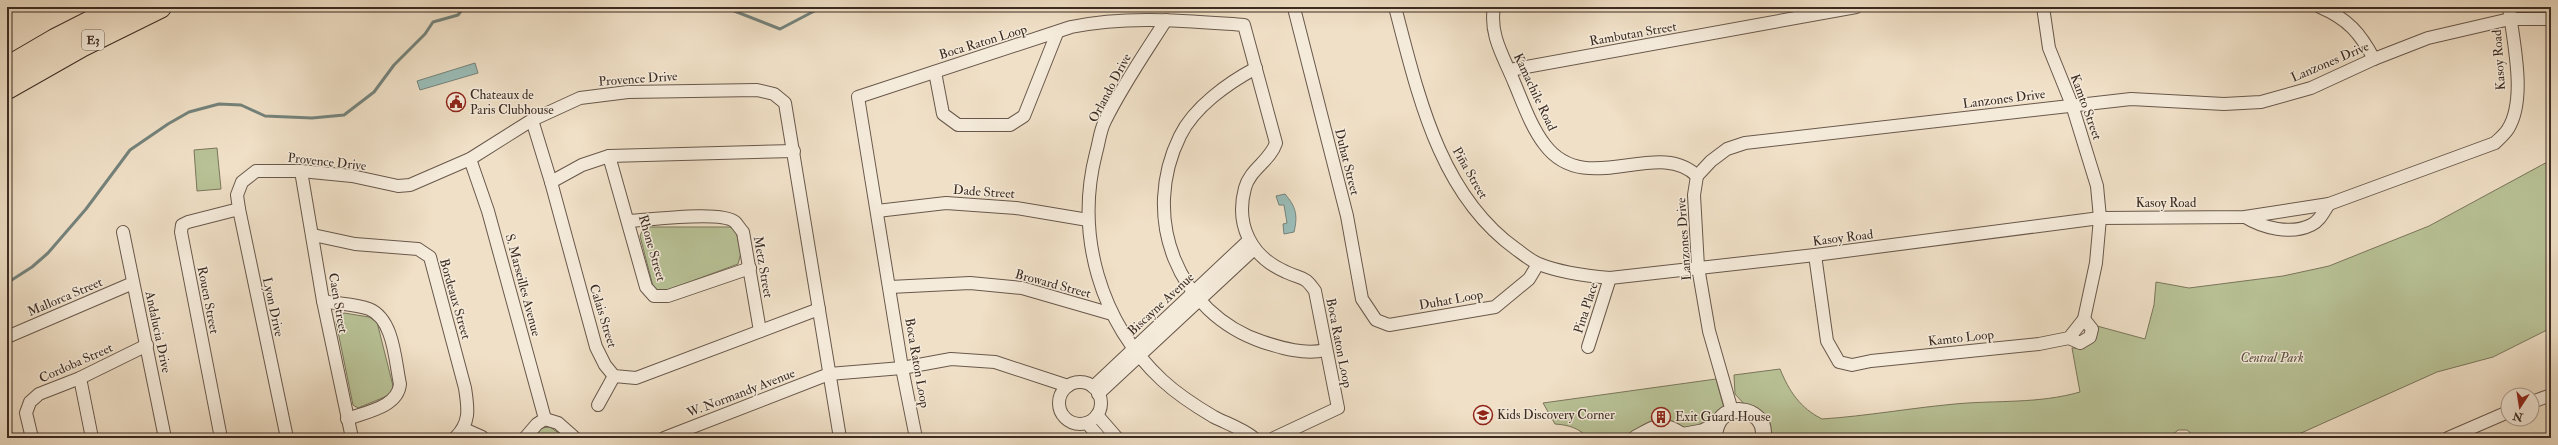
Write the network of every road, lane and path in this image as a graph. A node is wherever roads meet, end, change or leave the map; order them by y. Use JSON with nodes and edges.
{"nodes":[{"id":1,"x":160,"y":7,"type":"edge"},
{"id":2,"x":1297,"y":7,"type":"edge"},
{"id":3,"x":1395,"y":7,"type":"edge"},
{"id":4,"x":1494,"y":7,"type":"edge"},
{"id":5,"x":1856,"y":7,"type":"edge"},
{"id":6,"x":2043,"y":7,"type":"edge"},
{"id":7,"x":2320,"y":7,"type":"edge"},
{"id":8,"x":2509,"y":7,"type":"edge"},
{"id":9,"x":120,"y":14,"type":"edge"},
{"id":10,"x":2510,"y":19,"type":"junction"},
{"id":11,"x":2551,"y":19,"type":"edge"},
{"id":12,"x":1166,"y":20,"type":"junction"},
{"id":13,"x":1057,"y":33,"type":"junction"},
{"id":14,"x":59,"y":48,"type":"junction"},
{"id":15,"x":2374,"y":59,"type":"junction"},
{"id":16,"x":7,"y":68,"type":"edge"},
{"id":17,"x":1256,"y":68,"type":"junction"},
{"id":18,"x":1510,"y":70,"type":"junction"},
{"id":19,"x":934,"y":72,"type":"junction"},
{"id":20,"x":7,"y":88,"type":"edge"},
{"id":21,"x":2072,"y":105,"type":"junction"},
{"id":22,"x":532,"y":120,"type":"junction"},
{"id":23,"x":794,"y":151,"type":"junction"},
{"id":24,"x":609,"y":156,"type":"junction"},
{"id":25,"x":470,"y":159,"type":"junction"},
{"id":26,"x":301,"y":171,"type":"junction"},
{"id":27,"x":1697,"y":176,"type":"junction"},
{"id":28,"x":242,"y":182,"type":"joint"},
{"id":29,"x":551,"y":182,"type":"junction"},
{"id":30,"x":2329,"y":204,"type":"junction"},
{"id":31,"x":239,"y":209,"type":"junction"},
{"id":32,"x":877,"y":211,"type":"junction"},
{"id":33,"x":2245,"y":217,"type":"junction"},
{"id":34,"x":2100,"y":218,"type":"junction"},
{"id":35,"x":1088,"y":220,"type":"junction"},
{"id":36,"x":629,"y":222,"type":"junction"},
{"id":37,"x":123,"y":232,"type":"dead end"},
{"id":38,"x":313,"y":235,"type":"junction"},
{"id":39,"x":1251,"y":245,"type":"junction"},
{"id":40,"x":1815,"y":256,"type":"junction"},
{"id":41,"x":1538,"y":264,"type":"junction"},
{"id":42,"x":1698,"y":267,"type":"junction"},
{"id":43,"x":750,"y":268,"type":"junction"},
{"id":44,"x":1610,"y":278,"type":"junction"},
{"id":45,"x":133,"y":283,"type":"junction"},
{"id":46,"x":890,"y":287,"type":"junction"},
{"id":47,"x":1197,"y":296,"type":"junction"},
{"id":48,"x":323,"y":301,"type":"junction"},
{"id":49,"x":819,"y":309,"type":"junction"},
{"id":50,"x":1112,"y":314,"type":"junction"},
{"id":51,"x":1376,"y":320,"type":"joint"},
{"id":52,"x":760,"y":331,"type":"junction"},
{"id":53,"x":7,"y":337,"type":"edge"},
{"id":54,"x":147,"y":345,"type":"junction"},
{"id":55,"x":1588,"y":347,"type":"dead end"},
{"id":56,"x":1325,"y":350,"type":"junction"},
{"id":57,"x":1136,"y":353,"type":"junction"},
{"id":58,"x":902,"y":368,"type":"junction"},
{"id":59,"x":829,"y":374,"type":"junction"},
{"id":60,"x":614,"y":376,"type":"junction"},
{"id":61,"x":80,"y":378,"type":"junction"},
{"id":62,"x":1068,"y":386,"type":"junction"},
{"id":63,"x":1096,"y":391,"type":"junction"},
{"id":64,"x":2551,"y":395,"type":"edge"},
{"id":65,"x":2540,"y":399,"type":"edge"},
{"id":66,"x":598,"y":405,"type":"dead end"},
{"id":67,"x":1732,"y":411,"type":"junction"},
{"id":68,"x":1097,"y":415,"type":"junction"},
{"id":69,"x":2500,"y":415,"type":"edge"},
{"id":70,"x":347,"y":419,"type":"junction"},
{"id":71,"x":546,"y":419,"type":"junction"},
{"id":72,"x":1087,"y":423,"type":"junction"},
{"id":73,"x":464,"y":429,"type":"junction"},
{"id":74,"x":1716,"y":431,"type":"edge"},
{"id":75,"x":482,"y":437,"type":"edge"},
{"id":76,"x":1673,"y":437,"type":"edge"},
{"id":77,"x":32,"y":438,"type":"edge"},
{"id":78,"x":92,"y":438,"type":"edge"},
{"id":79,"x":165,"y":438,"type":"edge"},
{"id":80,"x":221,"y":438,"type":"edge"},
{"id":81,"x":286,"y":438,"type":"edge"},
{"id":82,"x":352,"y":438,"type":"edge"},
{"id":83,"x":455,"y":438,"type":"edge"},
{"id":84,"x":525,"y":438,"type":"edge"},
{"id":85,"x":575,"y":438,"type":"edge"},
{"id":86,"x":664,"y":438,"type":"edge"},
{"id":87,"x":840,"y":438,"type":"edge"},
{"id":88,"x":916,"y":438,"type":"edge"},
{"id":89,"x":1100,"y":438,"type":"edge"},
{"id":90,"x":1117,"y":438,"type":"edge"},
{"id":91,"x":1254,"y":438,"type":"edge"},
{"id":92,"x":1274,"y":438,"type":"edge"},
{"id":93,"x":1636,"y":438,"type":"edge"},
{"id":94,"x":1763,"y":438,"type":"edge"},
{"id":95,"x":2448,"y":438,"type":"edge"}],
"edges":[{"from":1,"to":9,"type":"highway","number":"E3"},
{"from":2,"to":51,"type":"street","name":"Duhat Street"},
{"from":3,"to":41,"type":"street","name":"Piña Street"},
{"from":4,"to":18,"type":"street","name":"Kamachile Road"},
{"from":5,"to":18,"type":"street","name":"Rambutan Street"},
{"from":6,"to":21,"type":"street","name":"Kamto Street"},
{"from":7,"to":15,"type":"street"},
{"from":8,"to":10,"type":"street"},
{"from":9,"to":14,"type":"highway","number":"E3"},
{"from":10,"to":11,"type":"street","name":"Lanzones Drive"},
{"from":10,"to":15,"type":"street","name":"Lanzones Drive"},
{"from":10,"to":30,"type":"street","name":"Kasoy Road"},
{"from":12,"to":13,"type":"street","name":"Boca Raton Loop"},
{"from":12,"to":17,"type":"street","name":"Boca Raton Loop"},
{"from":12,"to":35,"type":"street","name":"Orlando Drive"},
{"from":13,"to":19,"type":"street","name":"Boca Raton Loop"},
{"from":13,"to":19,"type":"street"},
{"from":14,"to":16,"type":"highway","number":"E3"},
{"from":14,"to":20,"type":"highway","number":"E3"},
{"from":15,"to":21,"type":"street","name":"Lanzones Drive"},
{"from":17,"to":39,"type":"street","name":"Boca Raton Loop"},
{"from":17,"to":47,"type":"street"},
{"from":18,"to":27,"type":"street","name":"Kamachile Road"},
{"from":19,"to":32,"type":"street","name":"Boca Raton Loop"},
{"from":21,"to":27,"type":"street","name":"Lanzones Drive"},
{"from":21,"to":34,"type":"street","name":"Kamto Street"},
{"from":22,"to":23,"type":"street","name":"Provence Drive"},
{"from":22,"to":25,"type":"street","name":"Provence Drive"},
{"from":22,"to":29,"type":"street","name":"Calais Street"},
{"from":23,"to":24,"type":"street"},
{"from":23,"to":49,"type":"street","name":"Provence Drive"},
{"from":24,"to":29,"type":"street"},
{"from":24,"to":36,"type":"street","name":"Rhone Street"},
{"from":25,"to":26,"type":"street","name":"Provence Drive"},
{"from":25,"to":71,"type":"street","name":"S. Marseilles Avenue"},
{"from":26,"to":28,"type":"street","name":"Provence Drive"},
{"from":26,"to":38,"type":"street","name":"Caen Street"},
{"from":27,"to":42,"type":"street","name":"Lanzones Drive"},
{"from":28,"to":31,"type":"street","name":"Lyon Drive"},
{"from":29,"to":60,"type":"street","name":"Calais Street"},
{"from":30,"to":33,"type":"street","name":"Kasoy Road"},
{"from":30,"to":33,"type":"street"},
{"from":31,"to":80,"type":"street","name":"Rouen Street"},
{"from":31,"to":81,"type":"street","name":"Lyon Drive"},
{"from":32,"to":35,"type":"street","name":"Dade Street"},
{"from":32,"to":46,"type":"street","name":"Boca Raton Loop"},
{"from":33,"to":34,"type":"street","name":"Kasoy Road"},
{"from":34,"to":40,"type":"street","name":"Kasoy Road"},
{"from":34,"to":40,"type":"street","name":"Kamto Loop"},
{"from":35,"to":50,"type":"street","name":"Orlando Drive"},
{"from":36,"to":43,"type":"street","name":"Metz Street"},
{"from":36,"to":43,"type":"street","name":"Rhone Street"},
{"from":37,"to":45,"type":"street","name":"Andalucia Drive"},
{"from":38,"to":48,"type":"street","name":"Caen Street"},
{"from":38,"to":73,"type":"street","name":"Bordeaux Street"},
{"from":39,"to":47,"type":"street","name":"Biscayne Avenue"},
{"from":39,"to":56,"type":"street","name":"Boca Raton Loop"},
{"from":40,"to":42,"type":"street","name":"Kasoy Road"},
{"from":41,"to":44,"type":"street","name":"Piña Street"},
{"from":41,"to":51,"type":"street","name":"Duhat Loop"},
{"from":42,"to":44,"type":"street","name":"Piña Street"},
{"from":42,"to":67,"type":"street","name":"Lanzones Drive"},
{"from":43,"to":52,"type":"street","name":"Metz Street"},
{"from":44,"to":55,"type":"street","name":"Pina Place"},
{"from":45,"to":53,"type":"street","name":"Mallorca Street"},
{"from":45,"to":54,"type":"street","name":"Andalucia Drive"},
{"from":46,"to":50,"type":"street","name":"Broward Street"},
{"from":46,"to":58,"type":"street","name":"Boca Raton Loop"},
{"from":47,"to":56,"type":"street"},
{"from":47,"to":57,"type":"street","name":"Biscayne Avenue"},
{"from":48,"to":70,"type":"street","name":"Caen Street"},
{"from":48,"to":70,"type":"street"},
{"from":49,"to":52,"type":"street"},
{"from":49,"to":59,"type":"street","name":"Provence Drive"},
{"from":50,"to":57,"type":"street","name":"Orlando Drive"},
{"from":52,"to":60,"type":"street"},
{"from":54,"to":61,"type":"street","name":"Cordoba Street"},
{"from":54,"to":79,"type":"street","name":"Andalucia Drive"},
{"from":56,"to":92,"type":"street","name":"Boca Raton Loop"},
{"from":57,"to":63,"type":"street","name":"Biscayne Avenue"},
{"from":57,"to":91,"type":"street","name":"Orlando Drive"},
{"from":58,"to":59,"type":"street","name":"W. Normandy Avenue"},
{"from":58,"to":62,"type":"street","name":"W. Normandy Avenue"},
{"from":58,"to":88,"type":"street","name":"Boca Raton Loop"},
{"from":59,"to":86,"type":"street","name":"W. Normandy Avenue"},
{"from":59,"to":87,"type":"street","name":"Provence Drive"},
{"from":60,"to":66,"type":"street"},
{"from":61,"to":77,"type":"street","name":"Cordoba Street"},
{"from":61,"to":78,"type":"street"},
{"from":62,"to":63,"type":"street"},
{"from":62,"to":72,"type":"street"},
{"from":63,"to":68,"type":"street"},
{"from":64,"to":65,"type":"street"},
{"from":67,"to":74,"type":"street"},
{"from":67,"to":94,"type":"street"},
{"from":68,"to":72,"type":"street"},
{"from":68,"to":90,"type":"street"},
{"from":69,"to":95,"type":"street"},
{"from":70,"to":82,"type":"street","name":"Caen Street"},
{"from":71,"to":84,"type":"street"},
{"from":71,"to":85,"type":"street"},
{"from":72,"to":89,"type":"street"},
{"from":73,"to":75,"type":"street"},
{"from":73,"to":83,"type":"street"},
{"from":74,"to":76,"type":"street"},
{"from":76,"to":93,"type":"street"}]}
